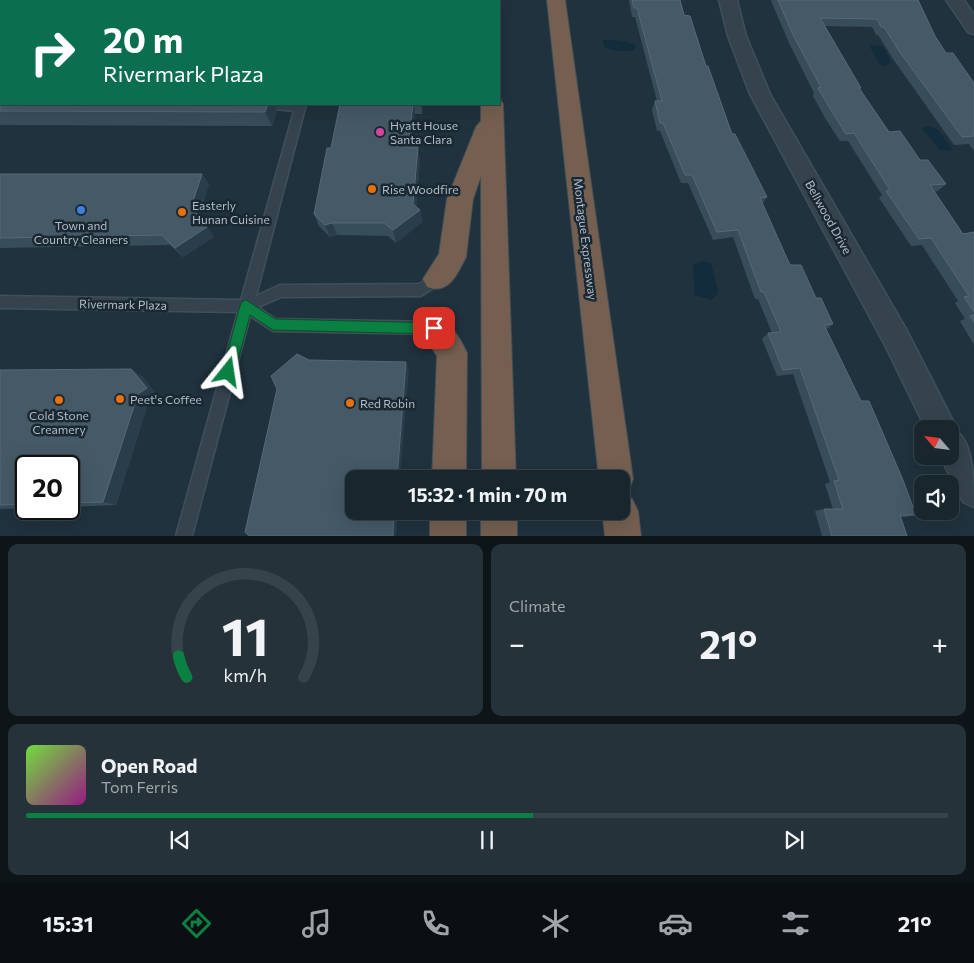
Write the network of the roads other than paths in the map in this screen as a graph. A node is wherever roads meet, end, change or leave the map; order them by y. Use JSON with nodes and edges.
{"nodes":[{"id":1,"x":556,"y":0,"type":"edge"},
{"id":2,"x":728,"y":0,"type":"edge"},
{"id":3,"x":955,"y":0,"type":"edge"},
{"id":4,"x":974,"y":28,"type":"edge"},
{"id":5,"x":300,"y":105,"type":"edge"},
{"id":6,"x":278,"y":107,"type":"dead end"},
{"id":7,"x":492,"y":110,"type":"edge"},
{"id":8,"x":437,"y":279,"type":"joint"},
{"id":9,"x":0,"y":302,"type":"edge"},
{"id":10,"x":246,"y":306,"type":"junction"},
{"id":11,"x":434,"y":328,"type":"joint"},
{"id":12,"x":937,"y":420,"type":"edge"},
{"id":13,"x":959,"y":462,"type":"edge"},
{"id":14,"x":449,"y":470,"type":"edge"},
{"id":15,"x":499,"y":470,"type":"edge"},
{"id":16,"x":615,"y":470,"type":"edge"},
{"id":17,"x":974,"y":491,"type":"edge"},
{"id":18,"x":448,"y":520,"type":"edge"},
{"id":19,"x":499,"y":520,"type":"edge"},
{"id":20,"x":621,"y":520,"type":"edge"},
{"id":21,"x":184,"y":536,"type":"edge"},
{"id":22,"x":448,"y":536,"type":"edge"},
{"id":23,"x":499,"y":536,"type":"edge"},
{"id":24,"x":623,"y":536,"type":"edge"}],
"edges":[{"from":1,"to":16,"type":"highway","name":"Montague Expressway"},
{"from":2,"to":12,"type":"street","name":"Bellwood Drive"},
{"from":3,"to":4,"type":"street"},
{"from":5,"to":6,"type":"lane"},
{"from":5,"to":10,"type":"lane"},
{"from":7,"to":8,"type":"highway"},
{"from":7,"to":15,"type":"highway"},
{"from":8,"to":10,"type":"lane","name":"Rivermark Plaza"},
{"from":9,"to":10,"type":"lane","name":"Rivermark Plaza"},
{"from":10,"to":11,"type":"lane"},
{"from":10,"to":21,"type":"lane"},
{"from":11,"to":14,"type":"highway"},
{"from":13,"to":17,"type":"street"},
{"from":18,"to":22,"type":"highway"},
{"from":19,"to":23,"type":"highway"},
{"from":20,"to":24,"type":"highway"}]}
